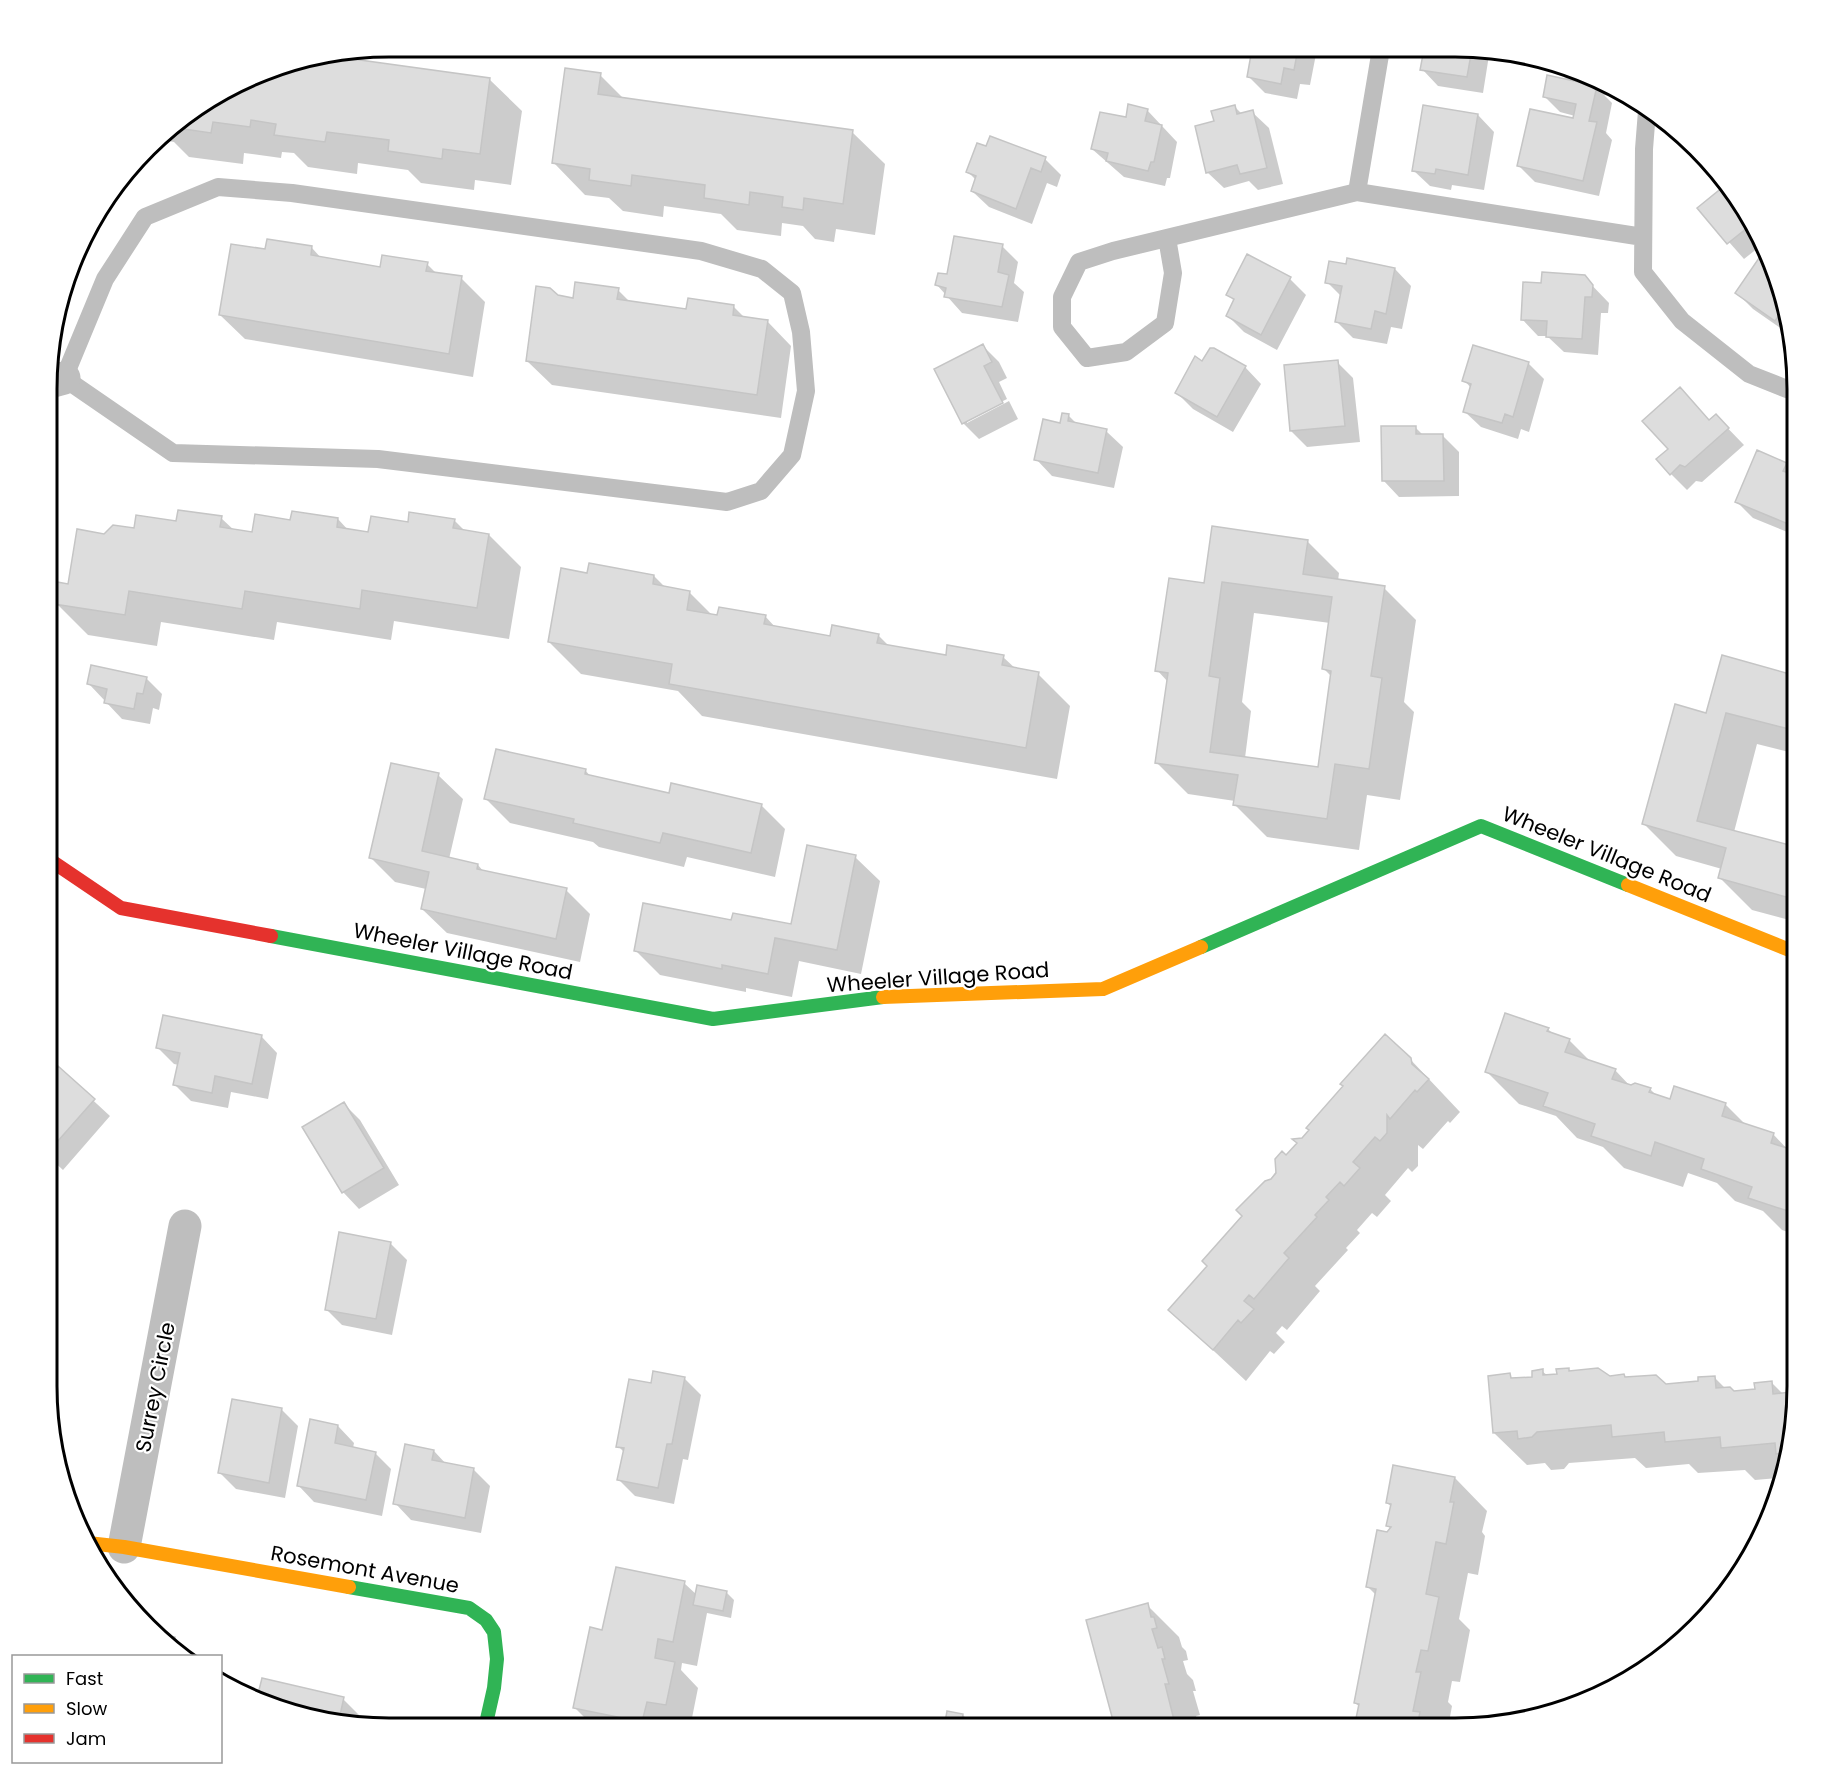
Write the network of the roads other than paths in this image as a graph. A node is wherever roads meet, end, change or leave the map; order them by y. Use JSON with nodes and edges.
{"nodes":[{"id":1,"x":1380,"y":57,"type":"edge"},
{"id":2,"x":1646,"y":118,"type":"edge"},
{"id":3,"x":1358,"y":192,"type":"junction"},
{"id":4,"x":1643,"y":237,"type":"junction"},
{"id":5,"x":1167,"y":238,"type":"junction"},
{"id":6,"x":58,"y":380,"type":"edge"},
{"id":7,"x":1787,"y":389,"type":"edge"},
{"id":8,"x":57,"y":865,"type":"edge"},
{"id":9,"x":1787,"y":949,"type":"edge"},
{"id":10,"x":185,"y":1226,"type":"dead end"},
{"id":11,"x":97,"y":1544,"type":"edge"},
{"id":12,"x":124,"y":1547,"type":"junction"},
{"id":13,"x":487,"y":1718,"type":"edge"}],
"edges":[{"from":1,"to":3,"type":"lane"},
{"from":2,"to":4,"type":"lane"},
{"from":3,"to":4,"type":"lane"},
{"from":3,"to":5,"type":"lane"},
{"from":4,"to":7,"type":"lane"},
{"from":5,"to":5,"type":"lane"},
{"from":6,"to":6,"type":"lane"},
{"from":8,"to":9,"type":"street","name":"Wheeler Village Road"},
{"from":10,"to":12,"type":"street","name":"Surrey Circle"},
{"from":11,"to":12,"type":"street","name":"Rosemont Avenue"},
{"from":12,"to":13,"type":"street","name":"Rosemont Avenue"}]}
